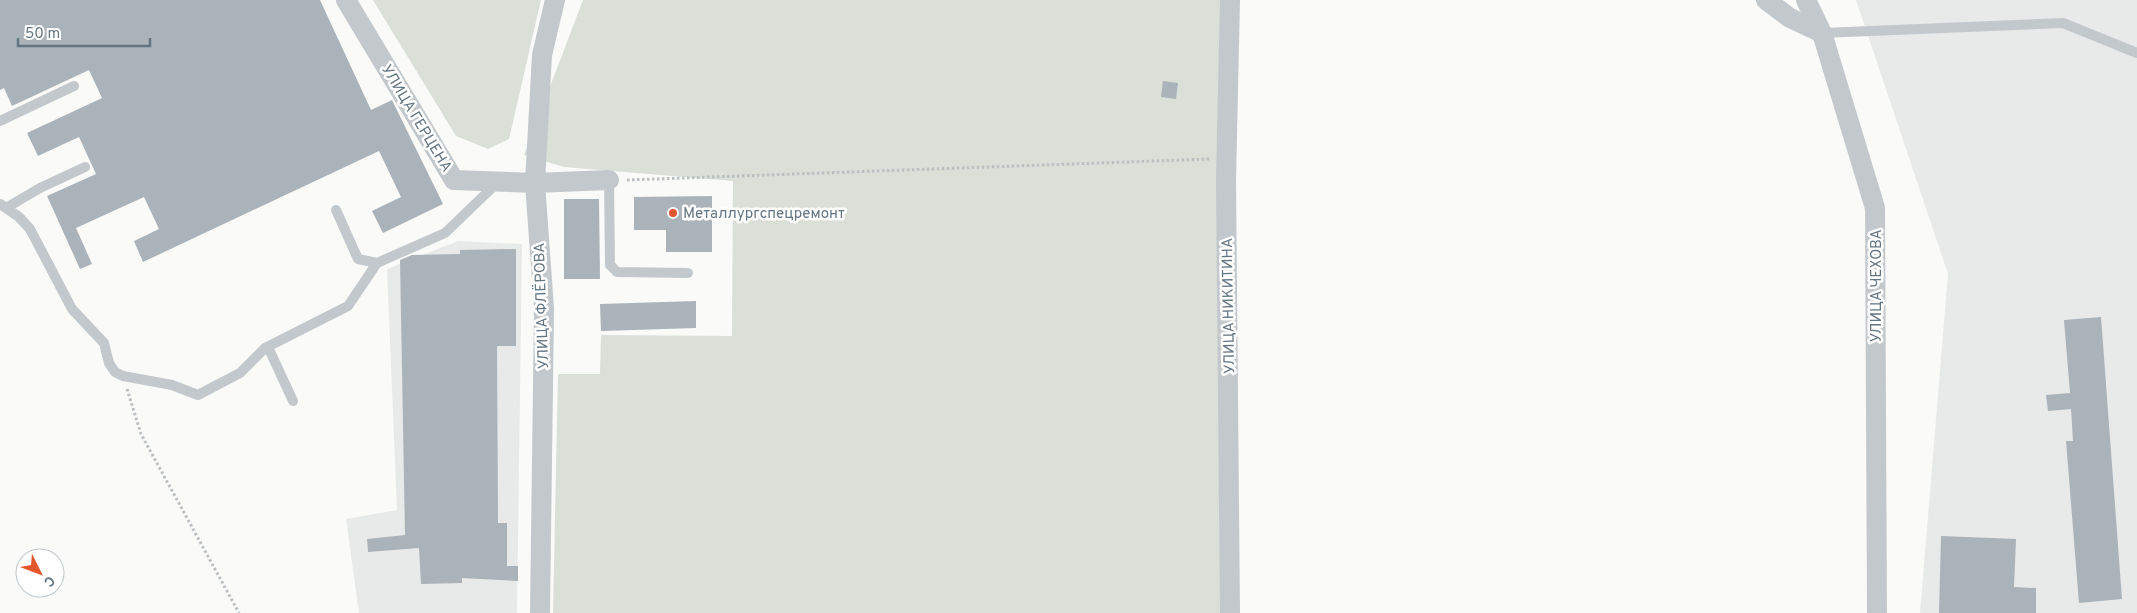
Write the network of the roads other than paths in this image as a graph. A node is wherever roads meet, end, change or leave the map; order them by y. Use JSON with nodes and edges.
{"nodes":[{"id":1,"x":346,"y":0,"type":"edge"},
{"id":2,"x":555,"y":0,"type":"edge"},
{"id":3,"x":1230,"y":0,"type":"edge"},
{"id":4,"x":1766,"y":0,"type":"edge"},
{"id":5,"x":1806,"y":0,"type":"edge"},
{"id":6,"x":1822,"y":33,"type":"junction"},
{"id":7,"x":2137,"y":53,"type":"edge"},
{"id":8,"x":74,"y":86,"type":"dead end"},
{"id":9,"x":0,"y":121,"type":"edge"},
{"id":10,"x":85,"y":167,"type":"dead end"},
{"id":11,"x":609,"y":180,"type":"joint"},
{"id":12,"x":498,"y":182,"type":"junction"},
{"id":13,"x":535,"y":183,"type":"junction"},
{"id":14,"x":3,"y":206,"type":"edge"},
{"id":15,"x":336,"y":210,"type":"dead end"},
{"id":16,"x":377,"y":263,"type":"junction"},
{"id":17,"x":688,"y":273,"type":"dead end"},
{"id":18,"x":268,"y":347,"type":"junction"},
{"id":19,"x":294,"y":401,"type":"dead end"},
{"id":20,"x":540,"y":613,"type":"edge"},
{"id":21,"x":1230,"y":613,"type":"edge"},
{"id":22,"x":1877,"y":613,"type":"edge"}],
"edges":[{"from":1,"to":12,"type":"street","name":"УЛИЦА ГЕРЦЕНА"},
{"from":2,"to":13,"type":"street","name":"УЛИЦА ФЛЁРОВА"},
{"from":3,"to":21,"type":"street","name":"УЛИЦА НИКИТИНА"},
{"from":4,"to":6,"type":"street"},
{"from":5,"to":6,"type":"street","name":"УЛИЦА ЧЕХОВА"},
{"from":6,"to":7,"type":"lane"},
{"from":6,"to":22,"type":"street","name":"УЛИЦА ЧЕХОВА"},
{"from":8,"to":9,"type":"lane"},
{"from":10,"to":14,"type":"lane"},
{"from":11,"to":13,"type":"street","name":"УЛИЦА ГЕРЦЕНА"},
{"from":11,"to":17,"type":"lane"},
{"from":12,"to":13,"type":"street","name":"УЛИЦА ГЕРЦЕНА"},
{"from":12,"to":16,"type":"lane"},
{"from":13,"to":20,"type":"street","name":"УЛИЦА ФЛЁРОВА"},
{"from":14,"to":18,"type":"lane"},
{"from":15,"to":16,"type":"lane"},
{"from":16,"to":18,"type":"lane"},
{"from":18,"to":19,"type":"lane"}]}
